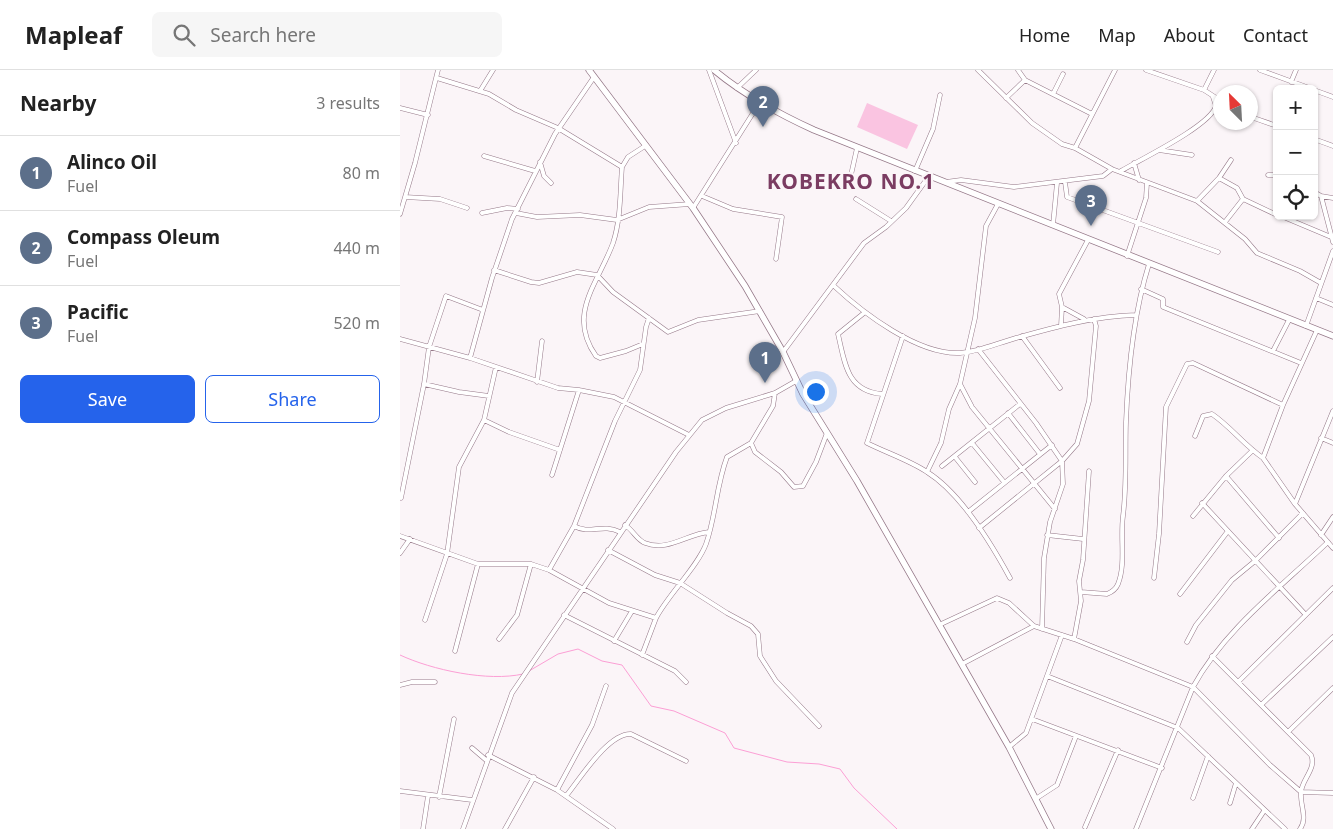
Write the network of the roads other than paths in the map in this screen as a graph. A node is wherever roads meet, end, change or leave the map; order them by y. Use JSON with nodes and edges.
{"nodes":[{"id":1,"x":438,"y":70,"type":"edge"},
{"id":2,"x":493,"y":70,"type":"edge"},
{"id":3,"x":589,"y":70,"type":"edge"},
{"id":4,"x":709,"y":70,"type":"edge"},
{"id":5,"x":714,"y":70,"type":"edge"},
{"id":6,"x":756,"y":70,"type":"edge"},
{"id":7,"x":978,"y":70,"type":"edge"},
{"id":8,"x":1115,"y":70,"type":"edge"},
{"id":9,"x":1146,"y":70,"type":"edge"},
{"id":10,"x":1214,"y":70,"type":"edge"},
{"id":11,"x":1260,"y":70,"type":"edge"},
{"id":12,"x":1296,"y":70,"type":"edge"},
{"id":13,"x":1021,"y":71,"type":"edge"},
{"id":14,"x":1063,"y":74,"type":"dead end"},
{"id":15,"x":594,"y":77,"type":"junction"},
{"id":16,"x":436,"y":78,"type":"junction"},
{"id":17,"x":1025,"y":80,"type":"junction"},
{"id":18,"x":1291,"y":82,"type":"junction"},
{"id":19,"x":1300,"y":85,"type":"edge"},
{"id":20,"x":737,"y":88,"type":"junction"},
{"id":21,"x":1204,"y":90,"type":"junction"},
{"id":22,"x":480,"y":91,"type":"junction"},
{"id":23,"x":1318,"y":91,"type":"edge"},
{"id":24,"x":1053,"y":94,"type":"junction"},
{"id":25,"x":940,"y":95,"type":"dead end"},
{"id":26,"x":1213,"y":97,"type":"edge"},
{"id":27,"x":1333,"y":97,"type":"edge"},
{"id":28,"x":1006,"y":98,"type":"junction"},
{"id":29,"x":760,"y":102,"type":"junction"},
{"id":30,"x":400,"y":108,"type":"edge"},
{"id":31,"x":1213,"y":111,"type":"edge"},
{"id":32,"x":1092,"y":114,"type":"junction"},
{"id":33,"x":428,"y":115,"type":"junction"},
{"id":34,"x":1258,"y":120,"type":"edge"},
{"id":35,"x":1273,"y":125,"type":"edge"},
{"id":36,"x":558,"y":128,"type":"junction"},
{"id":37,"x":1318,"y":140,"type":"edge"},
{"id":38,"x":736,"y":143,"type":"junction"},
{"id":39,"x":644,"y":146,"type":"junction"},
{"id":40,"x":1333,"y":146,"type":"edge"},
{"id":41,"x":857,"y":148,"type":"junction"},
{"id":42,"x":1075,"y":148,"type":"junction"},
{"id":43,"x":1160,"y":150,"type":"junction"},
{"id":44,"x":1192,"y":155,"type":"dead end"},
{"id":45,"x":484,"y":156,"type":"dead end"},
{"id":46,"x":1231,"y":160,"type":"dead end"},
{"id":47,"x":540,"y":162,"type":"junction"},
{"id":48,"x":1134,"y":163,"type":"junction"},
{"id":49,"x":622,"y":167,"type":"junction"},
{"id":50,"x":1112,"y":169,"type":"junction"},
{"id":51,"x":535,"y":171,"type":"junction"},
{"id":52,"x":915,"y":171,"type":"junction"},
{"id":53,"x":1121,"y":171,"type":"junction"},
{"id":54,"x":851,"y":175,"type":"dead end"},
{"id":55,"x":1268,"y":175,"type":"dead end"},
{"id":56,"x":1273,"y":175,"type":"edge"},
{"id":57,"x":929,"y":176,"type":"junction"},
{"id":58,"x":1219,"y":178,"type":"junction"},
{"id":59,"x":1139,"y":180,"type":"junction"},
{"id":60,"x":944,"y":182,"type":"junction"},
{"id":61,"x":1065,"y":182,"type":"junction"},
{"id":62,"x":551,"y":183,"type":"dead end"},
{"id":63,"x":1057,"y":183,"type":"junction"},
{"id":64,"x":1147,"y":183,"type":"junction"},
{"id":65,"x":1318,"y":194,"type":"edge"},
{"id":66,"x":702,"y":196,"type":"junction"},
{"id":67,"x":1321,"y":196,"type":"junction"},
{"id":68,"x":1243,"y":198,"type":"junction"},
{"id":69,"x":1333,"y":198,"type":"edge"},
{"id":70,"x":403,"y":199,"type":"edge"},
{"id":71,"x":856,"y":199,"type":"dead end"},
{"id":72,"x":1197,"y":201,"type":"junction"},
{"id":73,"x":998,"y":204,"type":"junction"},
{"id":74,"x":692,"y":206,"type":"junction"},
{"id":75,"x":467,"y":208,"type":"dead end"},
{"id":76,"x":517,"y":211,"type":"junction"},
{"id":77,"x":482,"y":212,"type":"dead end"},
{"id":78,"x":1273,"y":213,"type":"edge"},
{"id":79,"x":400,"y":214,"type":"edge"},
{"id":80,"x":618,"y":220,"type":"junction"},
{"id":81,"x":1291,"y":220,"type":"edge"},
{"id":82,"x":891,"y":221,"type":"junction"},
{"id":83,"x":1138,"y":222,"type":"junction"},
{"id":84,"x":1225,"y":222,"type":"junction"},
{"id":85,"x":1053,"y":226,"type":"junction"},
{"id":86,"x":1331,"y":237,"type":"junction"},
{"id":87,"x":1088,"y":240,"type":"junction"},
{"id":88,"x":1333,"y":242,"type":"edge"},
{"id":89,"x":1218,"y":252,"type":"dead end"},
{"id":90,"x":1332,"y":254,"type":"edge"},
{"id":91,"x":1127,"y":256,"type":"junction"},
{"id":92,"x":776,"y":259,"type":"dead end"},
{"id":93,"x":1149,"y":264,"type":"junction"},
{"id":94,"x":494,"y":270,"type":"junction"},
{"id":95,"x":597,"y":275,"type":"junction"},
{"id":96,"x":1321,"y":283,"type":"junction"},
{"id":97,"x":834,"y":286,"type":"junction"},
{"id":98,"x":1141,"y":289,"type":"junction"},
{"id":99,"x":1316,"y":298,"type":"junction"},
{"id":100,"x":1333,"y":305,"type":"edge"},
{"id":101,"x":1062,"y":307,"type":"junction"},
{"id":102,"x":483,"y":310,"type":"junction"},
{"id":103,"x":760,"y":311,"type":"junction"},
{"id":104,"x":864,"y":313,"type":"junction"},
{"id":105,"x":1136,"y":315,"type":"junction"},
{"id":106,"x":650,"y":318,"type":"junction"},
{"id":107,"x":1094,"y":319,"type":"junction"},
{"id":108,"x":1085,"y":320,"type":"junction"},
{"id":109,"x":1289,"y":320,"type":"junction"},
{"id":110,"x":1061,"y":326,"type":"junction"},
{"id":111,"x":1306,"y":326,"type":"junction"},
{"id":112,"x":1317,"y":330,"type":"junction"},
{"id":113,"x":904,"y":336,"type":"junction"},
{"id":114,"x":1022,"y":336,"type":"junction"},
{"id":115,"x":1333,"y":336,"type":"edge"},
{"id":116,"x":400,"y":339,"type":"edge"},
{"id":117,"x":542,"y":341,"type":"dead end"},
{"id":118,"x":643,"y":344,"type":"junction"},
{"id":119,"x":429,"y":347,"type":"junction"},
{"id":120,"x":978,"y":349,"type":"junction"},
{"id":121,"x":968,"y":351,"type":"junction"},
{"id":122,"x":1273,"y":351,"type":"junction"},
{"id":123,"x":783,"y":352,"type":"junction"},
{"id":124,"x":470,"y":358,"type":"junction"},
{"id":125,"x":1301,"y":364,"type":"junction"},
{"id":126,"x":496,"y":367,"type":"junction"},
{"id":127,"x":796,"y":381,"type":"junction"},
{"id":128,"x":537,"y":382,"type":"junction"},
{"id":129,"x":424,"y":384,"type":"junction"},
{"id":130,"x":960,"y":384,"type":"junction"},
{"id":131,"x":1060,"y":388,"type":"dead end"},
{"id":132,"x":579,"y":390,"type":"junction"},
{"id":133,"x":775,"y":393,"type":"junction"},
{"id":134,"x":882,"y":394,"type":"junction"},
{"id":135,"x":490,"y":396,"type":"junction"},
{"id":136,"x":625,"y":402,"type":"junction"},
{"id":137,"x":1020,"y":404,"type":"junction"},
{"id":138,"x":1283,"y":405,"type":"junction"},
{"id":139,"x":1333,"y":411,"type":"edge"},
{"id":140,"x":1008,"y":413,"type":"junction"},
{"id":141,"x":484,"y":420,"type":"junction"},
{"id":142,"x":991,"y":428,"type":"junction"},
{"id":143,"x":827,"y":433,"type":"junction"},
{"id":144,"x":689,"y":435,"type":"junction"},
{"id":145,"x":1194,"y":436,"type":"dead end"},
{"id":146,"x":1321,"y":438,"type":"junction"},
{"id":147,"x":751,"y":442,"type":"junction"},
{"id":148,"x":972,"y":443,"type":"junction"},
{"id":149,"x":1333,"y":443,"type":"edge"},
{"id":150,"x":1052,"y":445,"type":"junction"},
{"id":151,"x":560,"y":450,"type":"junction"},
{"id":152,"x":1252,"y":451,"type":"junction"},
{"id":153,"x":1040,"y":454,"type":"junction"},
{"id":154,"x":955,"y":457,"type":"junction"},
{"id":155,"x":1263,"y":458,"type":"junction"},
{"id":156,"x":1062,"y":461,"type":"junction"},
{"id":157,"x":942,"y":466,"type":"dead end"},
{"id":158,"x":1022,"y":469,"type":"junction"},
{"id":159,"x":1089,"y":471,"type":"dead end"},
{"id":160,"x":927,"y":472,"type":"junction"},
{"id":161,"x":552,"y":474,"type":"dead end"},
{"id":162,"x":1226,"y":476,"type":"junction"},
{"id":163,"x":975,"y":482,"type":"dead end"},
{"id":164,"x":1004,"y":482,"type":"junction"},
{"id":165,"x":1033,"y":484,"type":"junction"},
{"id":166,"x":401,"y":498,"type":"edge"},
{"id":167,"x":1202,"y":503,"type":"junction"},
{"id":168,"x":1295,"y":504,"type":"junction"},
{"id":169,"x":1055,"y":509,"type":"junction"},
{"id":170,"x":968,"y":512,"type":"junction"},
{"id":171,"x":1303,"y":513,"type":"junction"},
{"id":172,"x":1193,"y":516,"type":"dead end"},
{"id":173,"x":1333,"y":517,"type":"edge"},
{"id":174,"x":625,"y":525,"type":"junction"},
{"id":175,"x":574,"y":526,"type":"junction"},
{"id":176,"x":979,"y":528,"type":"junction"},
{"id":177,"x":1228,"y":531,"type":"junction"},
{"id":178,"x":620,"y":532,"type":"junction"},
{"id":179,"x":709,"y":532,"type":"junction"},
{"id":180,"x":1047,"y":535,"type":"junction"},
{"id":181,"x":1321,"y":535,"type":"junction"},
{"id":182,"x":400,"y":536,"type":"edge"},
{"id":183,"x":1279,"y":538,"type":"junction"},
{"id":184,"x":410,"y":539,"type":"junction"},
{"id":185,"x":1083,"y":539,"type":"junction"},
{"id":186,"x":1328,"y":542,"type":"junction"},
{"id":187,"x":1333,"y":548,"type":"edge"},
{"id":188,"x":608,"y":550,"type":"junction"},
{"id":189,"x":400,"y":553,"type":"edge"},
{"id":190,"x":447,"y":554,"type":"junction"},
{"id":191,"x":1255,"y":561,"type":"junction"},
{"id":192,"x":478,"y":564,"type":"junction"},
{"id":193,"x":531,"y":564,"type":"junction"},
{"id":194,"x":549,"y":570,"type":"junction"},
{"id":195,"x":1010,"y":578,"type":"dead end"},
{"id":196,"x":1154,"y":578,"type":"dead end"},
{"id":197,"x":680,"y":583,"type":"junction"},
{"id":198,"x":1281,"y":587,"type":"junction"},
{"id":199,"x":582,"y":588,"type":"junction"},
{"id":200,"x":1333,"y":588,"type":"edge"},
{"id":201,"x":1081,"y":592,"type":"junction"},
{"id":202,"x":1180,"y":594,"type":"dead end"},
{"id":203,"x":632,"y":611,"type":"junction"},
{"id":204,"x":1305,"y":614,"type":"junction"},
{"id":205,"x":564,"y":616,"type":"junction"},
{"id":206,"x":656,"y":618,"type":"junction"},
{"id":207,"x":425,"y":620,"type":"dead end"},
{"id":208,"x":939,"y":625,"type":"junction"},
{"id":209,"x":1034,"y":626,"type":"junction"},
{"id":210,"x":1042,"y":629,"type":"junction"},
{"id":211,"x":1062,"y":635,"type":"junction"},
{"id":212,"x":1333,"y":637,"type":"edge"},
{"id":213,"x":499,"y":639,"type":"dead end"},
{"id":214,"x":1074,"y":639,"type":"junction"},
{"id":215,"x":614,"y":641,"type":"junction"},
{"id":216,"x":1187,"y":642,"type":"dead end"},
{"id":217,"x":454,"y":651,"type":"dead end"},
{"id":218,"x":642,"y":655,"type":"junction"},
{"id":219,"x":1212,"y":656,"type":"junction"},
{"id":220,"x":962,"y":664,"type":"junction"},
{"id":221,"x":1047,"y":676,"type":"junction"},
{"id":222,"x":435,"y":682,"type":"dead end"},
{"id":223,"x":686,"y":682,"type":"dead end"},
{"id":224,"x":1238,"y":682,"type":"junction"},
{"id":225,"x":400,"y":685,"type":"edge"},
{"id":226,"x":606,"y":686,"type":"dead end"},
{"id":227,"x":1193,"y":687,"type":"junction"},
{"id":228,"x":1333,"y":688,"type":"edge"},
{"id":229,"x":1261,"y":705,"type":"junction"},
{"id":230,"x":454,"y":719,"type":"dead end"},
{"id":231,"x":1032,"y":719,"type":"junction"},
{"id":232,"x":819,"y":726,"type":"dead end"},
{"id":233,"x":1178,"y":728,"type":"junction"},
{"id":234,"x":1289,"y":731,"type":"junction"},
{"id":235,"x":1076,"y":736,"type":"junction"},
{"id":236,"x":1009,"y":747,"type":"junction"},
{"id":237,"x":472,"y":748,"type":"dead end"},
{"id":238,"x":1118,"y":750,"type":"junction"},
{"id":239,"x":1208,"y":756,"type":"junction"},
{"id":240,"x":487,"y":757,"type":"junction"},
{"id":241,"x":686,"y":761,"type":"dead end"},
{"id":242,"x":1162,"y":768,"type":"junction"},
{"id":243,"x":534,"y":777,"type":"junction"},
{"id":244,"x":1236,"y":784,"type":"junction"},
{"id":245,"x":557,"y":790,"type":"junction"},
{"id":246,"x":400,"y":791,"type":"edge"},
{"id":247,"x":1300,"y":792,"type":"junction"},
{"id":248,"x":1333,"y":793,"type":"edge"},
{"id":249,"x":428,"y":796,"type":"junction"},
{"id":250,"x":566,"y":796,"type":"junction"},
{"id":251,"x":439,"y":797,"type":"junction"},
{"id":252,"x":1036,"y":798,"type":"junction"},
{"id":253,"x":1193,"y":798,"type":"dead end"},
{"id":254,"x":472,"y":800,"type":"junction"},
{"id":255,"x":1230,"y":803,"type":"dead end"},
{"id":256,"x":1264,"y":811,"type":"junction"},
{"id":257,"x":1085,"y":827,"type":"dead end"},
{"id":258,"x":611,"y":828,"type":"edge"},
{"id":259,"x":423,"y":829,"type":"edge"},
{"id":260,"x":463,"y":829,"type":"edge"},
{"id":261,"x":505,"y":829,"type":"edge"},
{"id":262,"x":1051,"y":829,"type":"edge"},
{"id":263,"x":1136,"y":829,"type":"edge"},
{"id":264,"x":1252,"y":829,"type":"edge"},
{"id":265,"x":1286,"y":829,"type":"edge"},
{"id":266,"x":1300,"y":829,"type":"edge"}],
"edges":[{"from":1,"to":16,"type":"street"},
{"from":2,"to":22,"type":"street"},
{"from":3,"to":15,"type":"street"},
{"from":4,"to":38,"type":"street"},
{"from":5,"to":20,"type":"street"},
{"from":6,"to":20,"type":"street"},
{"from":7,"to":28,"type":"street"},
{"from":8,"to":32,"type":"street"},
{"from":9,"to":21,"type":"street"},
{"from":10,"to":21,"type":"street"},
{"from":11,"to":18,"type":"street"},
{"from":12,"to":18,"type":"street"},
{"from":13,"to":17,"type":"street"},
{"from":14,"to":24,"type":"street"},
{"from":15,"to":36,"type":"street"},
{"from":15,"to":39,"type":"street"},
{"from":16,"to":22,"type":"street"},
{"from":16,"to":33,"type":"street"},
{"from":17,"to":24,"type":"street"},
{"from":17,"to":28,"type":"street"},
{"from":18,"to":19,"type":"street"},
{"from":20,"to":29,"type":"street"},
{"from":21,"to":26,"type":"street"},
{"from":22,"to":36,"type":"street"},
{"from":23,"to":27,"type":"street"},
{"from":24,"to":32,"type":"street"},
{"from":25,"to":52,"type":"street"},
{"from":28,"to":42,"type":"street"},
{"from":29,"to":38,"type":"street"},
{"from":29,"to":41,"type":"street"},
{"from":30,"to":33,"type":"street"},
{"from":31,"to":43,"type":"street"},
{"from":32,"to":42,"type":"street"},
{"from":33,"to":70,"type":"street"},
{"from":34,"to":35,"type":"street"},
{"from":36,"to":47,"type":"street"},
{"from":36,"to":49,"type":"street"},
{"from":37,"to":40,"type":"street"},
{"from":38,"to":66,"type":"street"},
{"from":39,"to":49,"type":"street"},
{"from":39,"to":74,"type":"street"},
{"from":41,"to":52,"type":"street"},
{"from":41,"to":54,"type":"street"},
{"from":42,"to":50,"type":"street"},
{"from":43,"to":44,"type":"street"},
{"from":43,"to":48,"type":"street"},
{"from":45,"to":51,"type":"street"},
{"from":46,"to":58,"type":"street"},
{"from":47,"to":51,"type":"street"},
{"from":47,"to":62,"type":"street"},
{"from":48,"to":53,"type":"street"},
{"from":48,"to":59,"type":"street"},
{"from":49,"to":80,"type":"street"},
{"from":50,"to":53,"type":"street"},
{"from":50,"to":61,"type":"street"},
{"from":51,"to":76,"type":"street"},
{"from":52,"to":57,"type":"street"},
{"from":53,"to":59,"type":"street"},
{"from":55,"to":56,"type":"street"},
{"from":57,"to":60,"type":"street"},
{"from":57,"to":82,"type":"street"},
{"from":58,"to":68,"type":"street"},
{"from":58,"to":72,"type":"street"},
{"from":59,"to":64,"type":"street"},
{"from":60,"to":63,"type":"street"},
{"from":60,"to":73,"type":"street"},
{"from":61,"to":63,"type":"street"},
{"from":61,"to":83,"type":"street"},
{"from":63,"to":85,"type":"street"},
{"from":64,"to":72,"type":"street"},
{"from":64,"to":83,"type":"street"},
{"from":65,"to":67,"type":"street"},
{"from":66,"to":74,"type":"street"},
{"from":66,"to":92,"type":"street"},
{"from":67,"to":69,"type":"street"},
{"from":67,"to":86,"type":"street"},
{"from":68,"to":78,"type":"street"},
{"from":68,"to":84,"type":"street"},
{"from":70,"to":75,"type":"street"},
{"from":70,"to":79,"type":"street"},
{"from":71,"to":82,"type":"street"},
{"from":72,"to":84,"type":"street"},
{"from":73,"to":85,"type":"street"},
{"from":73,"to":121,"type":"street"},
{"from":74,"to":80,"type":"street"},
{"from":74,"to":103,"type":"street"},
{"from":76,"to":77,"type":"street"},
{"from":76,"to":80,"type":"street"},
{"from":76,"to":94,"type":"street"},
{"from":80,"to":95,"type":"street"},
{"from":81,"to":86,"type":"street"},
{"from":82,"to":97,"type":"street"},
{"from":83,"to":89,"type":"street"},
{"from":83,"to":91,"type":"street"},
{"from":84,"to":96,"type":"street"},
{"from":85,"to":87,"type":"street"},
{"from":86,"to":88,"type":"street"},
{"from":87,"to":91,"type":"street"},
{"from":87,"to":101,"type":"street"},
{"from":90,"to":96,"type":"street"},
{"from":91,"to":93,"type":"street"},
{"from":93,"to":98,"type":"street"},
{"from":93,"to":109,"type":"street"},
{"from":94,"to":95,"type":"street"},
{"from":94,"to":102,"type":"street"},
{"from":95,"to":106,"type":"street"},
{"from":95,"to":118,"type":"street"},
{"from":96,"to":99,"type":"street"},
{"from":97,"to":104,"type":"street"},
{"from":97,"to":123,"type":"street"},
{"from":98,"to":105,"type":"street"},
{"from":98,"to":122,"type":"street"},
{"from":99,"to":100,"type":"street"},
{"from":99,"to":111,"type":"street"},
{"from":101,"to":108,"type":"street"},
{"from":101,"to":110,"type":"street"},
{"from":102,"to":119,"type":"street"},
{"from":102,"to":124,"type":"street"},
{"from":103,"to":106,"type":"street"},
{"from":103,"to":123,"type":"street"},
{"from":104,"to":113,"type":"street"},
{"from":104,"to":134,"type":"street"},
{"from":105,"to":107,"type":"street"},
{"from":105,"to":201,"type":"street"},
{"from":106,"to":118,"type":"street"},
{"from":107,"to":108,"type":"street"},
{"from":107,"to":156,"type":"street"},
{"from":108,"to":110,"type":"street"},
{"from":109,"to":111,"type":"street"},
{"from":109,"to":122,"type":"street"},
{"from":110,"to":114,"type":"street"},
{"from":111,"to":112,"type":"street"},
{"from":112,"to":115,"type":"street"},
{"from":112,"to":125,"type":"street"},
{"from":113,"to":121,"type":"street"},
{"from":113,"to":134,"type":"street"},
{"from":114,"to":120,"type":"street"},
{"from":114,"to":131,"type":"street"},
{"from":116,"to":119,"type":"street"},
{"from":117,"to":128,"type":"street"},
{"from":118,"to":136,"type":"street"},
{"from":119,"to":124,"type":"street"},
{"from":119,"to":129,"type":"street"},
{"from":120,"to":121,"type":"street"},
{"from":120,"to":137,"type":"street"},
{"from":121,"to":130,"type":"street"},
{"from":122,"to":125,"type":"street"},
{"from":123,"to":127,"type":"street"},
{"from":124,"to":126,"type":"street"},
{"from":125,"to":138,"type":"street"},
{"from":126,"to":128,"type":"street"},
{"from":126,"to":135,"type":"street"},
{"from":127,"to":133,"type":"street"},
{"from":127,"to":143,"type":"street"},
{"from":128,"to":132,"type":"street"},
{"from":129,"to":135,"type":"street"},
{"from":129,"to":166,"type":"street"},
{"from":130,"to":142,"type":"street"},
{"from":130,"to":160,"type":"street"},
{"from":132,"to":136,"type":"street"},
{"from":132,"to":151,"type":"street"},
{"from":133,"to":144,"type":"street"},
{"from":133,"to":147,"type":"street"},
{"from":134,"to":160,"type":"street"},
{"from":135,"to":141,"type":"street"},
{"from":136,"to":144,"type":"street"},
{"from":136,"to":175,"type":"street"},
{"from":137,"to":140,"type":"street"},
{"from":137,"to":150,"type":"street"},
{"from":138,"to":155,"type":"street"},
{"from":138,"to":196,"type":"street"},
{"from":139,"to":146,"type":"street"},
{"from":140,"to":142,"type":"street"},
{"from":140,"to":153,"type":"street"},
{"from":141,"to":151,"type":"street"},
{"from":141,"to":190,"type":"street"},
{"from":142,"to":148,"type":"street"},
{"from":142,"to":158,"type":"street"},
{"from":143,"to":147,"type":"street"},
{"from":143,"to":208,"type":"street"},
{"from":144,"to":174,"type":"street"},
{"from":145,"to":152,"type":"street"},
{"from":146,"to":149,"type":"street"},
{"from":146,"to":168,"type":"street"},
{"from":147,"to":179,"type":"street"},
{"from":148,"to":154,"type":"street"},
{"from":148,"to":164,"type":"street"},
{"from":150,"to":153,"type":"street"},
{"from":150,"to":156,"type":"street"},
{"from":151,"to":161,"type":"street"},
{"from":152,"to":155,"type":"street"},
{"from":152,"to":162,"type":"street"},
{"from":153,"to":158,"type":"street"},
{"from":154,"to":157,"type":"street"},
{"from":154,"to":163,"type":"street"},
{"from":155,"to":168,"type":"street"},
{"from":156,"to":165,"type":"street"},
{"from":156,"to":169,"type":"street"},
{"from":158,"to":164,"type":"street"},
{"from":158,"to":165,"type":"street"},
{"from":159,"to":185,"type":"street"},
{"from":160,"to":170,"type":"street"},
{"from":162,"to":167,"type":"street"},
{"from":162,"to":183,"type":"street"},
{"from":164,"to":170,"type":"street"},
{"from":165,"to":169,"type":"street"},
{"from":165,"to":176,"type":"street"},
{"from":167,"to":172,"type":"street"},
{"from":167,"to":177,"type":"street"},
{"from":168,"to":171,"type":"street"},
{"from":169,"to":180,"type":"street"},
{"from":170,"to":176,"type":"street"},
{"from":171,"to":181,"type":"street"},
{"from":171,"to":183,"type":"street"},
{"from":173,"to":181,"type":"street"},
{"from":174,"to":178,"type":"street"},
{"from":174,"to":179,"type":"street"},
{"from":175,"to":178,"type":"street"},
{"from":175,"to":194,"type":"street"},
{"from":176,"to":195,"type":"street"},
{"from":177,"to":191,"type":"street"},
{"from":177,"to":202,"type":"street"},
{"from":178,"to":188,"type":"street"},
{"from":179,"to":197,"type":"street"},
{"from":180,"to":185,"type":"street"},
{"from":180,"to":210,"type":"street"},
{"from":181,"to":186,"type":"street"},
{"from":182,"to":184,"type":"street"},
{"from":183,"to":191,"type":"street"},
{"from":184,"to":189,"type":"street"},
{"from":184,"to":190,"type":"street"},
{"from":185,"to":201,"type":"street"},
{"from":186,"to":187,"type":"street"},
{"from":186,"to":198,"type":"street"},
{"from":188,"to":197,"type":"street"},
{"from":188,"to":199,"type":"street"},
{"from":190,"to":192,"type":"street"},
{"from":190,"to":207,"type":"street"},
{"from":191,"to":198,"type":"street"},
{"from":191,"to":216,"type":"street"},
{"from":192,"to":193,"type":"street"},
{"from":192,"to":217,"type":"street"},
{"from":193,"to":194,"type":"street"},
{"from":193,"to":213,"type":"street"},
{"from":194,"to":199,"type":"street"},
{"from":197,"to":206,"type":"street"},
{"from":197,"to":232,"type":"street"},
{"from":198,"to":204,"type":"street"},
{"from":198,"to":219,"type":"street"},
{"from":199,"to":203,"type":"street"},
{"from":199,"to":205,"type":"street"},
{"from":200,"to":204,"type":"street"},
{"from":201,"to":214,"type":"street"},
{"from":203,"to":206,"type":"street"},
{"from":203,"to":215,"type":"street"},
{"from":204,"to":224,"type":"street"},
{"from":205,"to":215,"type":"street"},
{"from":205,"to":240,"type":"street"},
{"from":206,"to":218,"type":"street"},
{"from":208,"to":209,"type":"street"},
{"from":208,"to":220,"type":"street"},
{"from":209,"to":210,"type":"street"},
{"from":209,"to":220,"type":"street"},
{"from":210,"to":211,"type":"street"},
{"from":211,"to":214,"type":"street"},
{"from":211,"to":221,"type":"street"},
{"from":212,"to":229,"type":"street"},
{"from":214,"to":227,"type":"street"},
{"from":215,"to":218,"type":"street"},
{"from":218,"to":223,"type":"street"},
{"from":219,"to":224,"type":"street"},
{"from":219,"to":227,"type":"street"},
{"from":220,"to":236,"type":"street"},
{"from":221,"to":231,"type":"street"},
{"from":221,"to":233,"type":"street"},
{"from":222,"to":225,"type":"street"},
{"from":224,"to":229,"type":"street"},
{"from":226,"to":245,"type":"street"},
{"from":227,"to":233,"type":"street"},
{"from":227,"to":247,"type":"street"},
{"from":228,"to":234,"type":"street"},
{"from":229,"to":234,"type":"street"},
{"from":230,"to":251,"type":"street"},
{"from":231,"to":235,"type":"street"},
{"from":231,"to":236,"type":"street"},
{"from":233,"to":239,"type":"street"},
{"from":233,"to":242,"type":"street"},
{"from":234,"to":247,"type":"street"},
{"from":235,"to":238,"type":"street"},
{"from":235,"to":252,"type":"street"},
{"from":236,"to":252,"type":"street"},
{"from":237,"to":240,"type":"street"},
{"from":238,"to":242,"type":"street"},
{"from":238,"to":257,"type":"street"},
{"from":239,"to":244,"type":"street"},
{"from":239,"to":253,"type":"street"},
{"from":240,"to":243,"type":"street"},
{"from":240,"to":254,"type":"street"},
{"from":241,"to":250,"type":"street"},
{"from":242,"to":263,"type":"street"},
{"from":243,"to":245,"type":"street"},
{"from":243,"to":261,"type":"street"},
{"from":244,"to":255,"type":"street"},
{"from":244,"to":256,"type":"street"},
{"from":245,"to":250,"type":"street"},
{"from":246,"to":249,"type":"street"},
{"from":247,"to":248,"type":"street"},
{"from":247,"to":266,"type":"street"},
{"from":249,"to":251,"type":"street"},
{"from":249,"to":259,"type":"street"},
{"from":250,"to":258,"type":"street"},
{"from":251,"to":254,"type":"street"},
{"from":252,"to":262,"type":"street"},
{"from":254,"to":260,"type":"street"},
{"from":256,"to":264,"type":"street"},
{"from":256,"to":265,"type":"street"}]}
